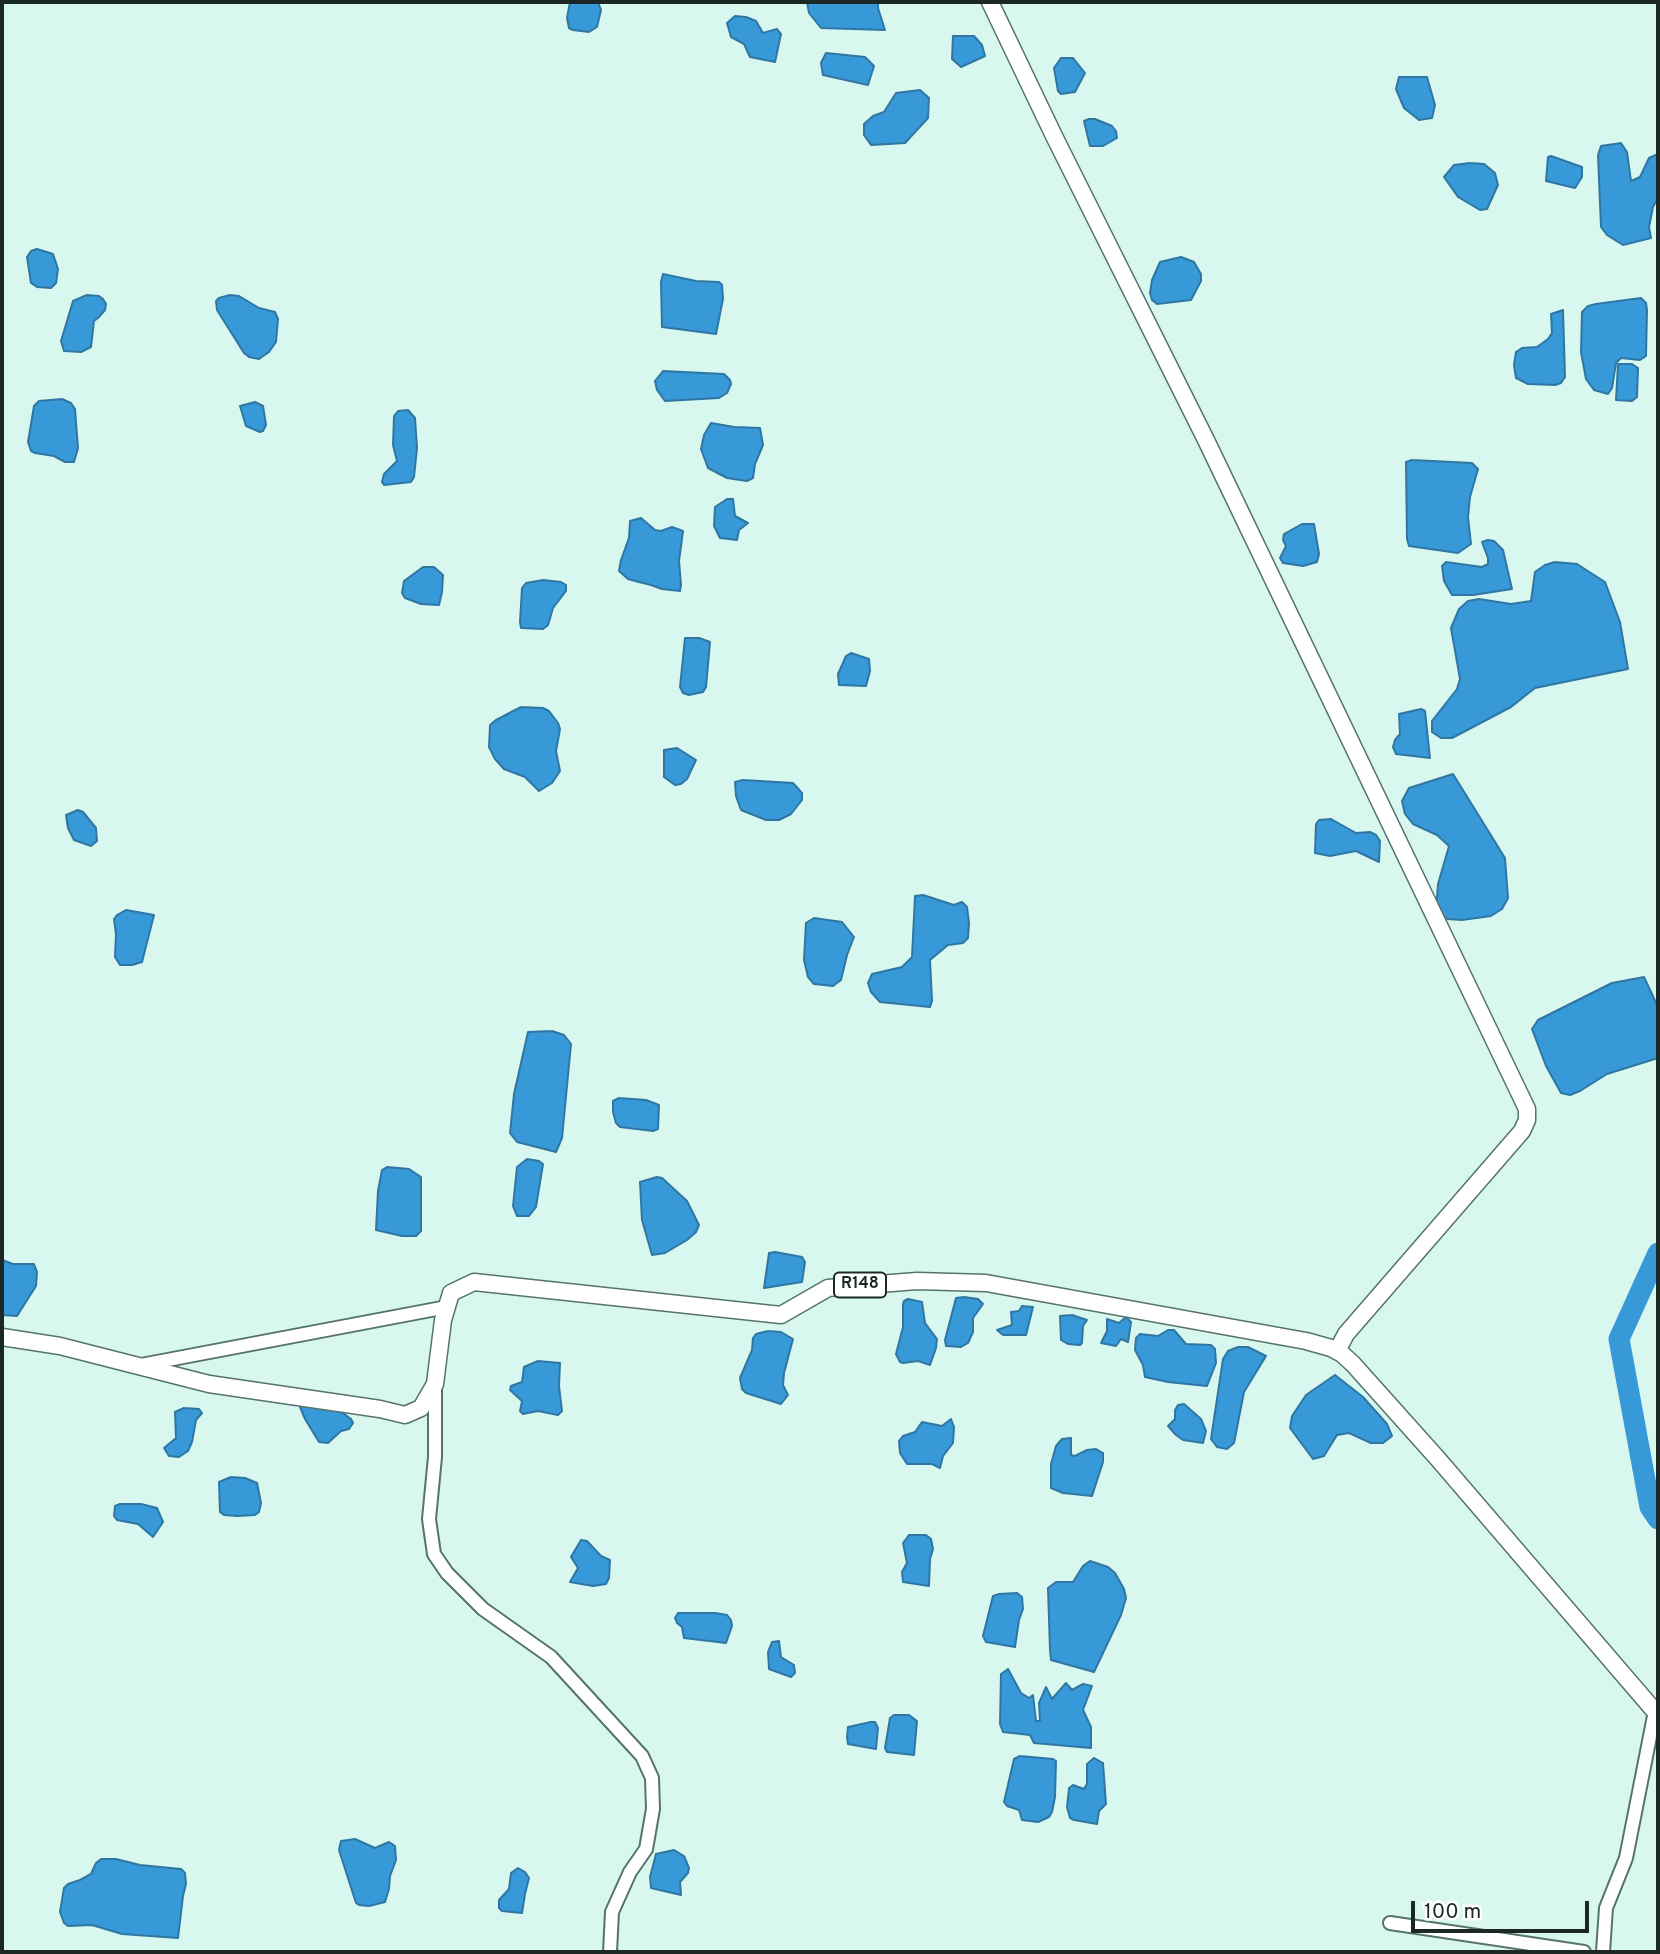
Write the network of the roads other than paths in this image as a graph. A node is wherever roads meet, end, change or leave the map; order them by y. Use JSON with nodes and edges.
{"nodes":[{"id":1,"x":990,"y":2,"type":"edge"},
{"id":2,"x":447,"y":1307,"type":"junction"},
{"id":3,"x":2,"y":1337,"type":"edge"},
{"id":4,"x":1337,"y":1351,"type":"junction"},
{"id":5,"x":137,"y":1366,"type":"junction"},
{"id":6,"x":435,"y":1384,"type":"junction"},
{"id":7,"x":1656,"y":1713,"type":"edge"},
{"id":8,"x":1390,"y":1923,"type":"dead end"},
{"id":9,"x":610,"y":1952,"type":"edge"},
{"id":10,"x":1584,"y":1952,"type":"edge"},
{"id":11,"x":1603,"y":1952,"type":"edge"}],
"edges":[{"from":1,"to":4,"type":"main road"},
{"from":2,"to":4,"type":"main road","number":"R148"},
{"from":2,"to":5,"type":"street"},
{"from":2,"to":6,"type":"main road"},
{"from":3,"to":5,"type":"main road"},
{"from":4,"to":7,"type":"main road","number":"R148"},
{"from":5,"to":6,"type":"main road"},
{"from":6,"to":9,"type":"street"},
{"from":7,"to":11,"type":"street"},
{"from":8,"to":10,"type":"street"}]}
